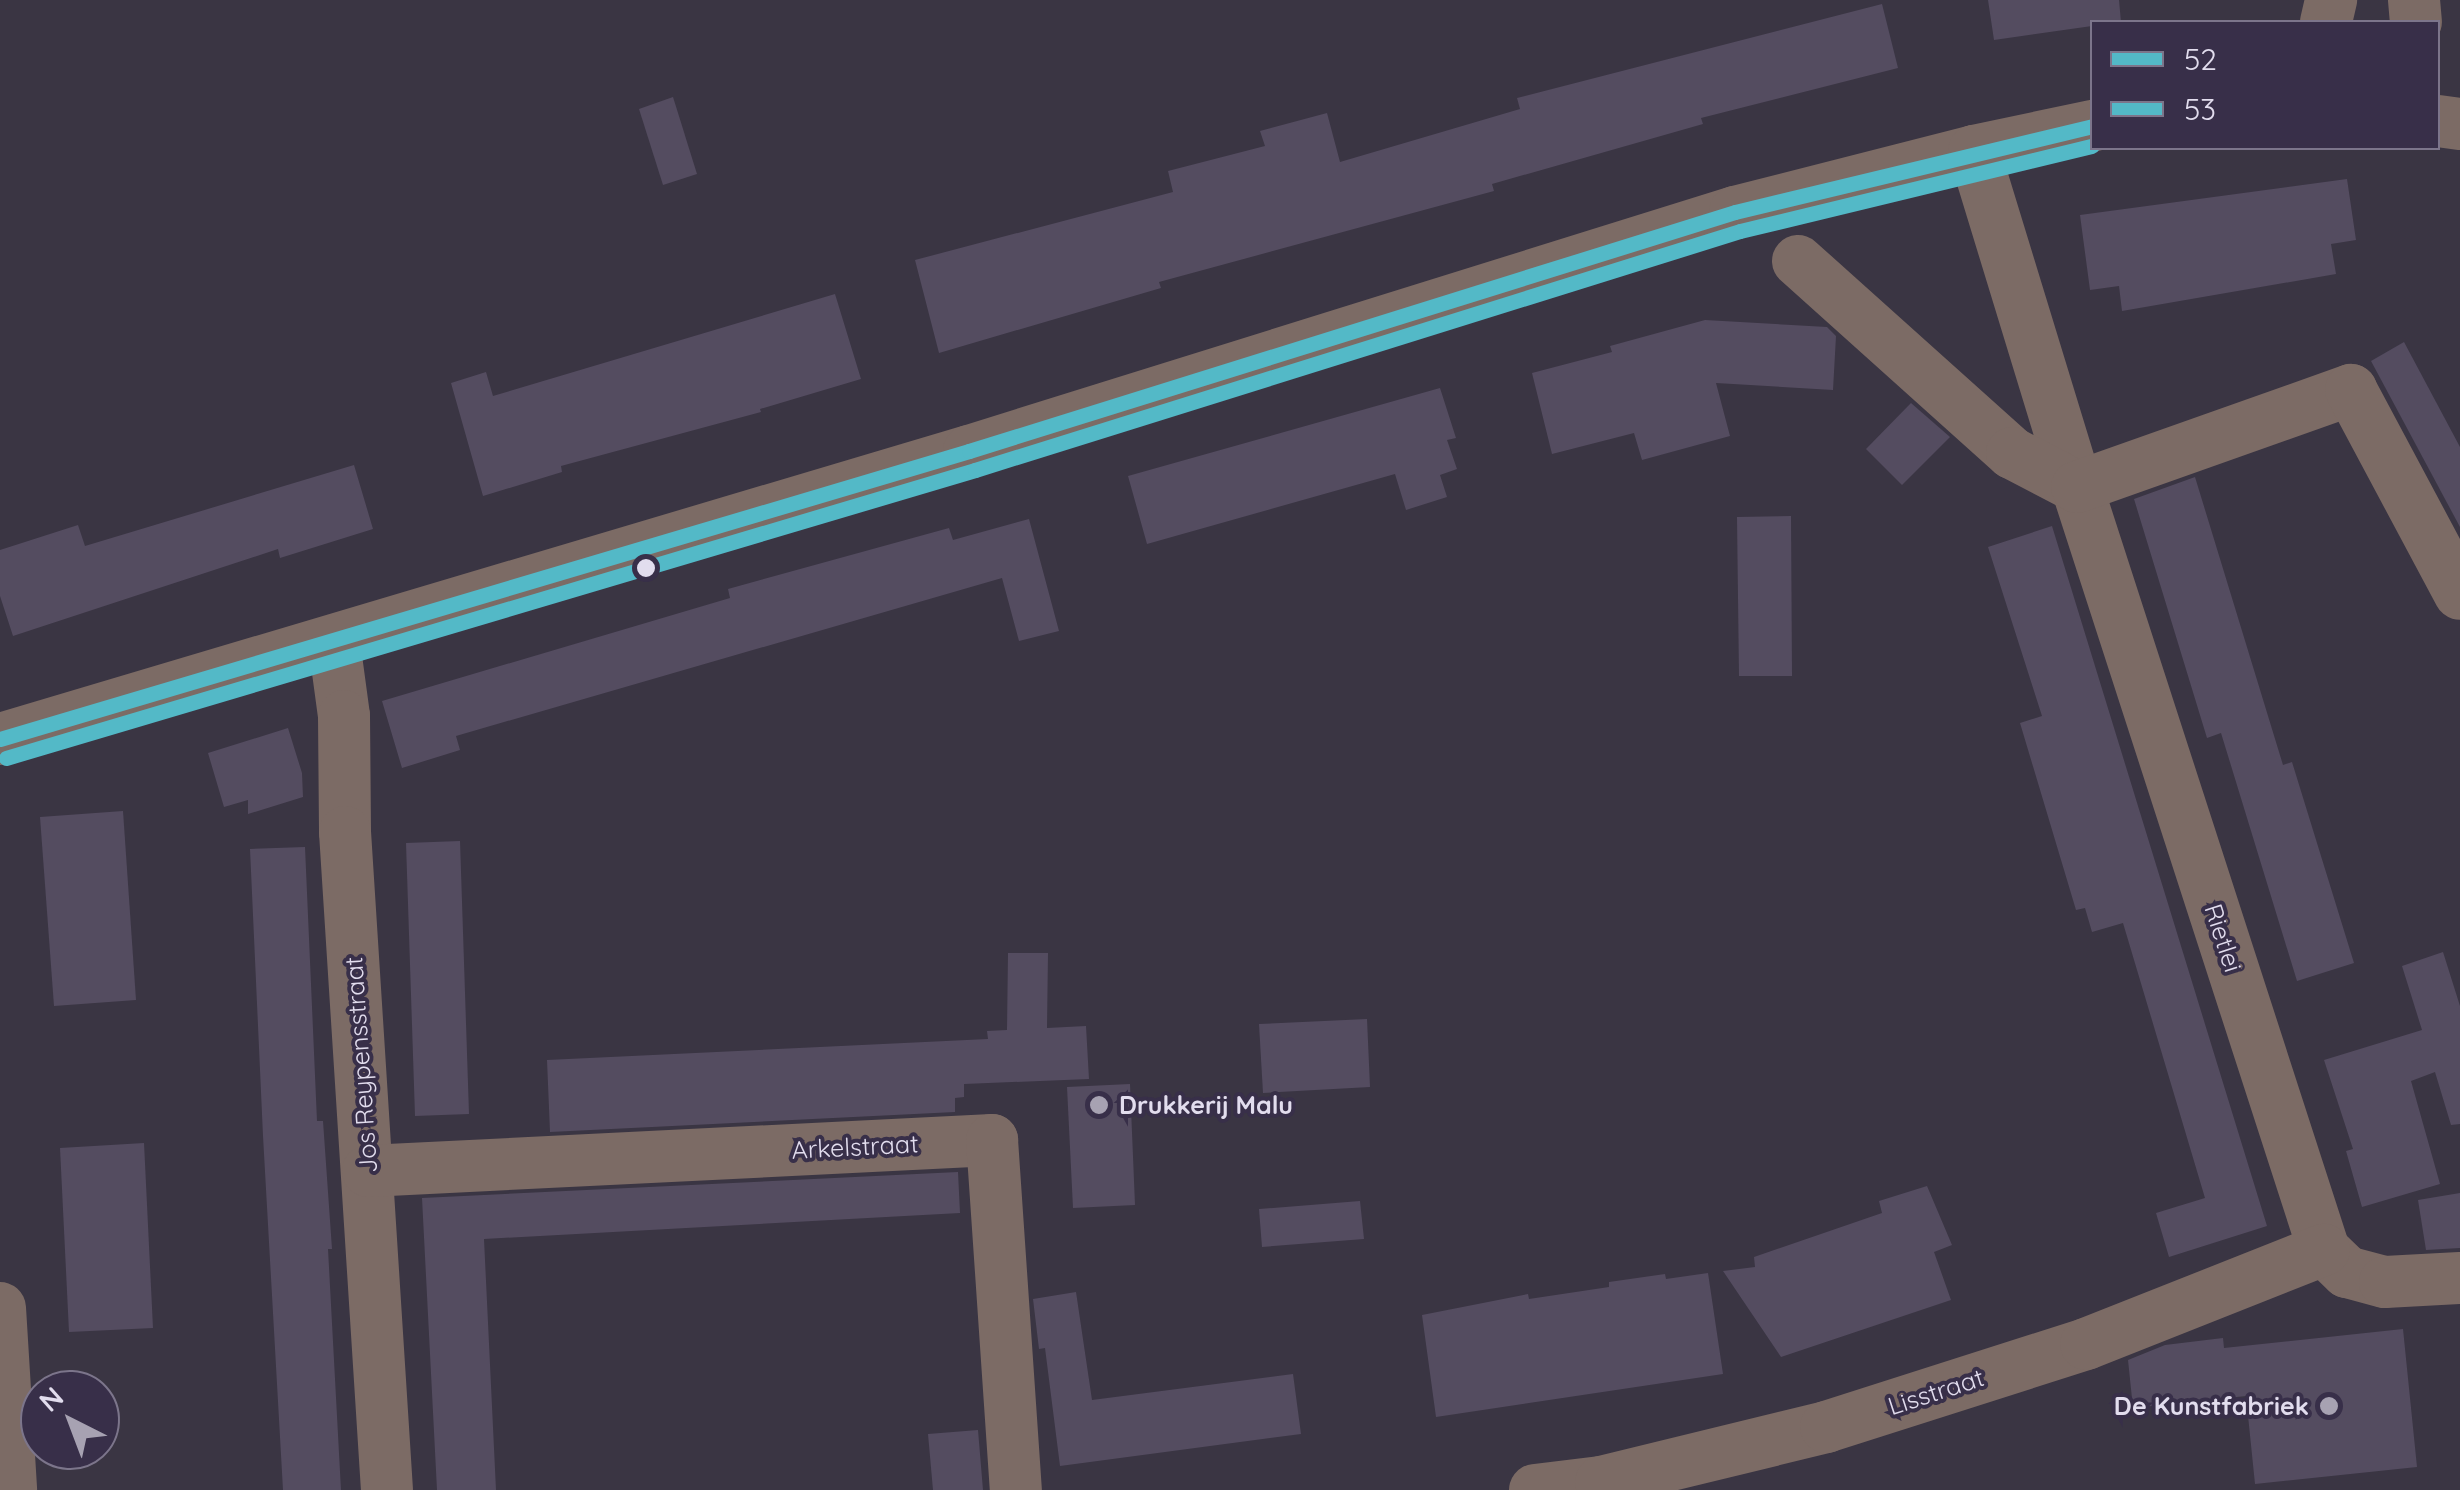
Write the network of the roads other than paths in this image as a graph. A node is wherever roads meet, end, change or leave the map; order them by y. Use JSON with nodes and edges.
{"nodes":[{"id":1,"x":2090,"y":126,"type":"edge"},
{"id":2,"x":1974,"y":151,"type":"junction"},
{"id":3,"x":1798,"y":260,"type":"dead end"},
{"id":4,"x":2077,"y":487,"type":"junction"},
{"id":5,"x":2460,"y":594,"type":"edge"},
{"id":6,"x":334,"y":642,"type":"junction"},
{"id":7,"x":0,"y":739,"type":"edge"},
{"id":8,"x":368,"y":1172,"type":"junction"},
{"id":9,"x":2324,"y":1250,"type":"junction"},
{"id":10,"x":2460,"y":1278,"type":"edge"},
{"id":11,"x":0,"y":1308,"type":"edge"},
{"id":12,"x":11,"y":1490,"type":"edge"},
{"id":13,"x":387,"y":1490,"type":"edge"},
{"id":14,"x":1016,"y":1490,"type":"edge"},
{"id":15,"x":1534,"y":1490,"type":"edge"}],
"edges":[{"from":1,"to":2,"type":"street"},
{"from":2,"to":4,"type":"street","name":"Rietlei"},
{"from":2,"to":6,"type":"street"},
{"from":3,"to":4,"type":"street"},
{"from":4,"to":5,"type":"street"},
{"from":4,"to":9,"type":"street","name":"Rietlei"},
{"from":6,"to":7,"type":"street"},
{"from":6,"to":8,"type":"street","name":"Jos Reypensstraat"},
{"from":8,"to":13,"type":"street","name":"Jos Reypensstraat"},
{"from":8,"to":14,"type":"street","name":"Arkelstraat"},
{"from":9,"to":10,"type":"street"},
{"from":9,"to":15,"type":"street","name":"Lisstraat"},
{"from":11,"to":12,"type":"street"}]}
